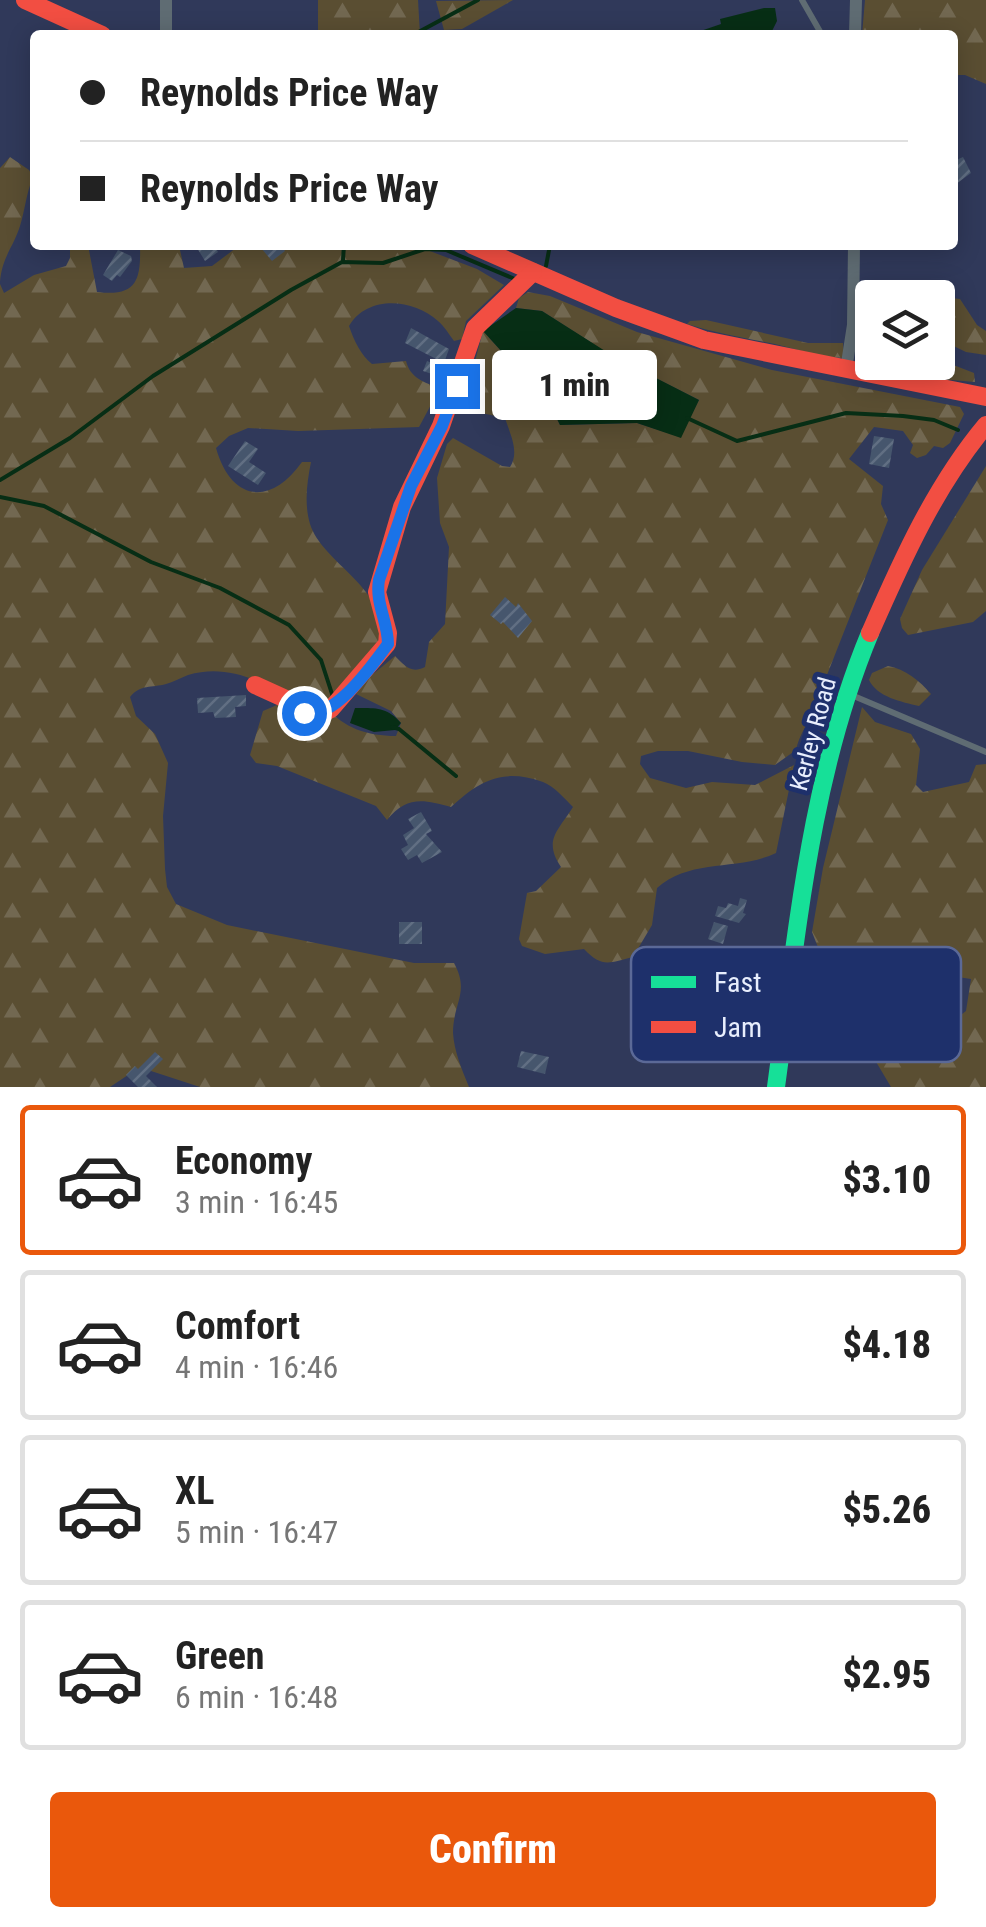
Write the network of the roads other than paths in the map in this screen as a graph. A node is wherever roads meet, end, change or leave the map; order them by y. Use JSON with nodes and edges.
{"nodes":[{"id":1,"x":25,"y":0,"type":"edge"},
{"id":2,"x":166,"y":0,"type":"edge"},
{"id":3,"x":802,"y":0,"type":"edge"},
{"id":4,"x":856,"y":0,"type":"edge"},
{"id":5,"x":91,"y":30,"type":"edge"},
{"id":6,"x":166,"y":30,"type":"edge"},
{"id":7,"x":819,"y":30,"type":"edge"},
{"id":8,"x":855,"y":30,"type":"edge"},
{"id":9,"x":483,"y":250,"type":"edge"},
{"id":10,"x":854,"y":250,"type":"edge"},
{"id":11,"x":533,"y":272,"type":"junction"},
{"id":12,"x":846,"y":370,"type":"junction"},
{"id":13,"x":986,"y":398,"type":"edge"},
{"id":14,"x":986,"y":424,"type":"edge"},
{"id":15,"x":255,"y":685,"type":"dead end"},
{"id":16,"x":848,"y":694,"type":"junction"},
{"id":17,"x":986,"y":752,"type":"edge"},
{"id":18,"x":795,"y":947,"type":"edge"},
{"id":19,"x":779,"y":1062,"type":"edge"},
{"id":20,"x":776,"y":1087,"type":"edge"}],
"edges":[{"from":1,"to":5,"type":"street"},
{"from":2,"to":6,"type":"street"},
{"from":3,"to":7,"type":"lane"},
{"from":4,"to":8,"type":"street"},
{"from":9,"to":11,"type":"street"},
{"from":10,"to":12,"type":"street"},
{"from":11,"to":12,"type":"street"},
{"from":11,"to":15,"type":"street"},
{"from":12,"to":13,"type":"street"},
{"from":14,"to":16,"type":"street","name":"Kerley Road"},
{"from":16,"to":17,"type":"lane"},
{"from":16,"to":18,"type":"street","name":"Kerley Road"},
{"from":19,"to":20,"type":"street","name":"Kerley Road"}]}
